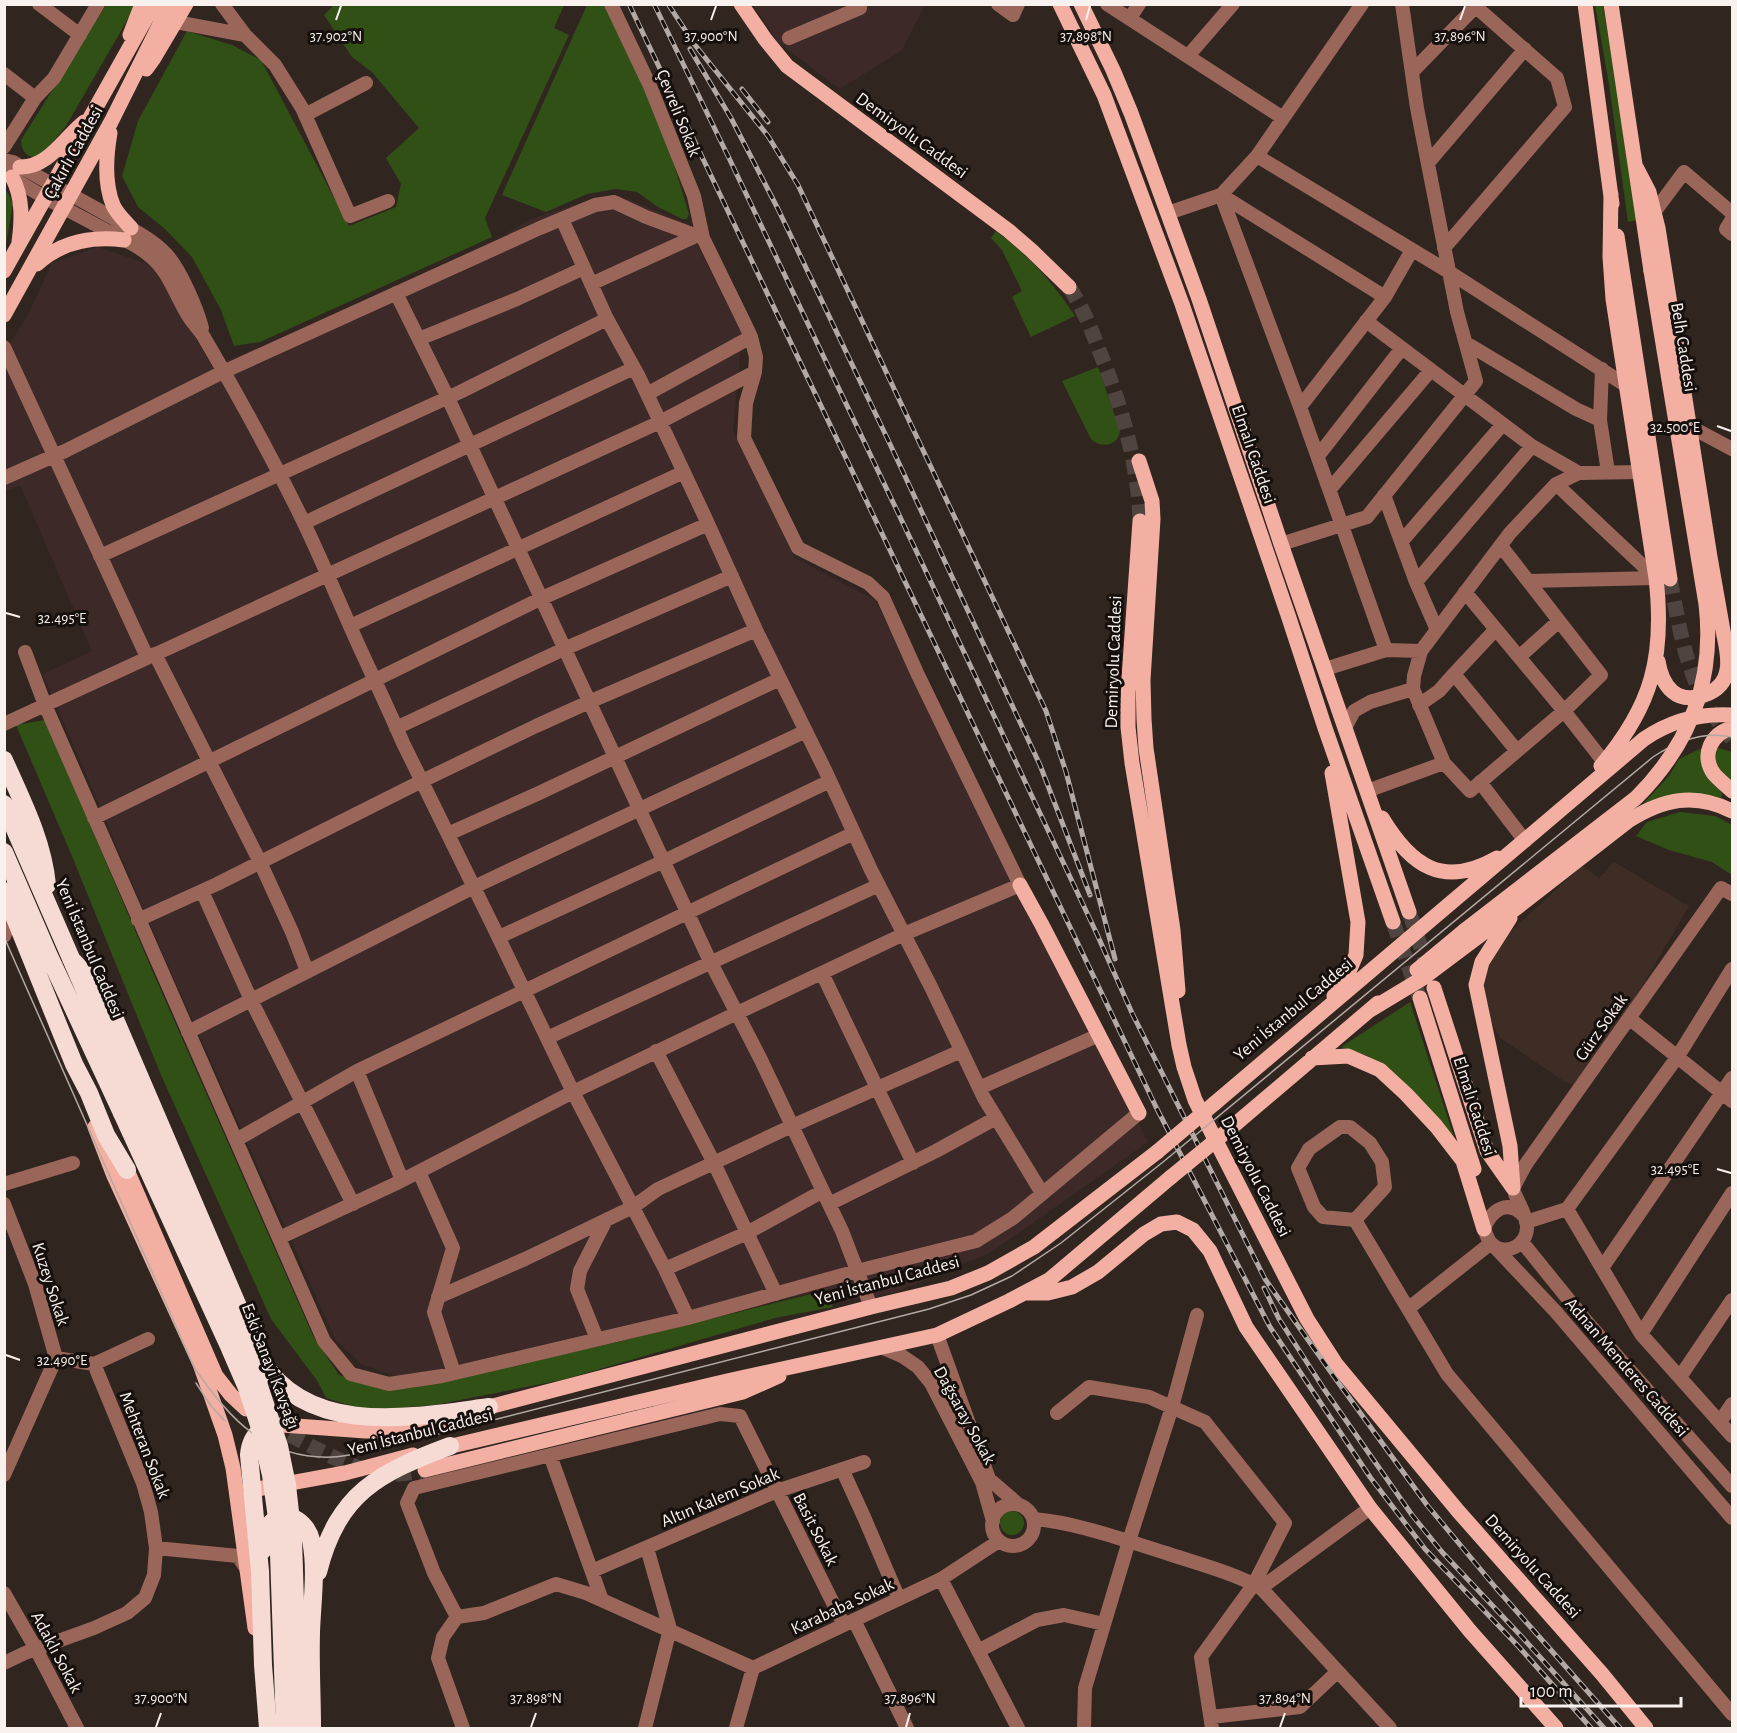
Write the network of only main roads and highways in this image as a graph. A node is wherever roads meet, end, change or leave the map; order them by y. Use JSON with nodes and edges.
{"nodes":[{"id":1,"x":142,"y":4,"type":"edge"},
{"id":2,"x":154,"y":4,"type":"edge"},
{"id":3,"x":170,"y":4,"type":"edge"},
{"id":4,"x":186,"y":4,"type":"edge"},
{"id":5,"x":741,"y":4,"type":"edge"},
{"id":6,"x":1060,"y":4,"type":"edge"},
{"id":7,"x":1081,"y":4,"type":"edge"},
{"id":8,"x":1585,"y":4,"type":"edge"},
{"id":9,"x":1611,"y":4,"type":"edge"},
{"id":10,"x":126,"y":58,"type":"junction"},
{"id":11,"x":130,"y":87,"type":"junction"},
{"id":12,"x":94,"y":114,"type":"junction"},
{"id":13,"x":111,"y":122,"type":"junction"},
{"id":14,"x":1636,"y":167,"type":"junction"},
{"id":15,"x":12,"y":172,"type":"edge"},
{"id":16,"x":1611,"y":194,"type":"junction"},
{"id":17,"x":18,"y":247,"type":"junction"},
{"id":18,"x":4,"y":271,"type":"edge"},
{"id":19,"x":26,"y":278,"type":"junction"},
{"id":20,"x":1069,"y":287,"type":"tunnel mouth"},
{"id":21,"x":4,"y":315,"type":"edge"},
{"id":22,"x":1139,"y":461,"type":"dead end"},
{"id":23,"x":1140,"y":521,"type":"tunnel mouth"},
{"id":24,"x":1663,"y":578,"type":"junction"},
{"id":25,"x":1722,"y":629,"type":"junction"},
{"id":26,"x":1658,"y":654,"type":"junction"},
{"id":27,"x":1732,"y":655,"type":"edge"},
{"id":28,"x":1695,"y":711,"type":"joint"},
{"id":29,"x":1732,"y":715,"type":"edge"},
{"id":30,"x":1325,"y":728,"type":"junction"},
{"id":31,"x":1732,"y":728,"type":"edge"},
{"id":32,"x":4,"y":760,"type":"edge"},
{"id":33,"x":1732,"y":790,"type":"edge"},
{"id":34,"x":1367,"y":791,"type":"junction"},
{"id":35,"x":1577,"y":794,"type":"junction"},
{"id":36,"x":4,"y":804,"type":"edge"},
{"id":37,"x":1732,"y":811,"type":"edge"},
{"id":38,"x":1526,"y":841,"type":"junction"},
{"id":39,"x":4,"y":852,"type":"edge"},
{"id":40,"x":1020,"y":885,"type":"road end"},
{"id":41,"x":4,"y":891,"type":"edge"},
{"id":42,"x":1519,"y":906,"type":"junction"},
{"id":43,"x":50,"y":907,"type":"junction"},
{"id":44,"x":1409,"y":912,"type":"tunnel mouth"},
{"id":45,"x":1393,"y":922,"type":"tunnel mouth"},
{"id":46,"x":49,"y":956,"type":"junction"},
{"id":47,"x":71,"y":959,"type":"junction"},
{"id":48,"x":1434,"y":988,"type":"tunnel mouth"},
{"id":49,"x":1420,"y":998,"type":"tunnel mouth"},
{"id":50,"x":1370,"y":1010,"type":"junction"},
{"id":51,"x":1323,"y":1011,"type":"junction"},
{"id":52,"x":1179,"y":1045,"type":"junction"},
{"id":53,"x":1312,"y":1058,"type":"junction"},
{"id":54,"x":74,"y":1064,"type":"junction"},
{"id":55,"x":129,"y":1110,"type":"junction"},
{"id":56,"x":1139,"y":1113,"type":"road end"},
{"id":57,"x":128,"y":1170,"type":"junction"},
{"id":58,"x":1024,"y":1293,"type":"junction"},
{"id":59,"x":808,"y":1363,"type":"junction"},
{"id":60,"x":489,"y":1407,"type":"junction"},
{"id":61,"x":246,"y":1409,"type":"dead end"},
{"id":62,"x":266,"y":1427,"type":"joint"},
{"id":63,"x":450,"y":1446,"type":"junction"},
{"id":64,"x":426,"y":1470,"type":"tunnel mouth"},
{"id":65,"x":252,"y":1490,"type":"junction"},
{"id":66,"x":253,"y":1570,"type":"junction"},
{"id":67,"x":313,"y":1594,"type":"junction"},
{"id":68,"x":268,"y":1728,"type":"edge"},
{"id":69,"x":285,"y":1728,"type":"edge"},
{"id":70,"x":299,"y":1728,"type":"edge"},
{"id":71,"x":312,"y":1728,"type":"edge"},
{"id":72,"x":1556,"y":1728,"type":"edge"},
{"id":73,"x":1646,"y":1728,"type":"edge"}],
"edges":[{"from":1,"to":10,"type":"main road"},
{"from":2,"to":10,"type":"main road","name":"Çakırlı Caddesi"},
{"from":3,"to":11,"type":"main road","name":"Çakırlı Caddesi"},
{"from":4,"to":11,"type":"main road"},
{"from":5,"to":20,"type":"main road","name":"Demiryolu Caddesi"},
{"from":6,"to":30,"type":"main road","name":"Elmalı Caddesi"},
{"from":7,"to":34,"type":"main road","name":"Elmalı Caddesi"},
{"from":8,"to":16,"type":"main road"},
{"from":9,"to":14,"type":"main road","name":"Belh Caddesi"},
{"from":10,"to":12,"type":"main road","name":"Çakırlı Caddesi"},
{"from":11,"to":13,"type":"main road","name":"Çakırlı Caddesi"},
{"from":12,"to":15,"type":"main road"},
{"from":12,"to":17,"type":"main road","name":"Çakırlı Caddesi"},
{"from":13,"to":19,"type":"main road","name":"Çakırlı Caddesi"},
{"from":13,"to":19,"type":"main road"},
{"from":14,"to":25,"type":"main road","name":"Belh Caddesi"},
{"from":14,"to":28,"type":"main road","name":"Belh Caddesi","bridge":true},
{"from":15,"to":17,"type":"main road"},
{"from":16,"to":24,"type":"main road"},
{"from":16,"to":24,"type":"main road"},
{"from":17,"to":18,"type":"main road","name":"Çakırlı Caddesi"},
{"from":19,"to":21,"type":"main road","name":"Çakırlı Caddesi"},
{"from":22,"to":52,"type":"main road"},
{"from":23,"to":52,"type":"main road","name":"Demiryolu Caddesi"},
{"from":24,"to":26,"type":"main road"},
{"from":25,"to":26,"type":"main road"},
{"from":25,"to":27,"type":"main road"},
{"from":26,"to":35,"type":"main road"},
{"from":28,"to":50,"type":"main road","name":"Yeni İstanbul Caddesi","bridge":true},
{"from":29,"to":35,"type":"main road"},
{"from":30,"to":45,"type":"main road","name":"Elmalı Caddesi"},
{"from":30,"to":51,"type":"main road"},
{"from":31,"to":33,"type":"main road"},
{"from":32,"to":43,"type":"highway"},
{"from":34,"to":38,"type":"main road"},
{"from":34,"to":44,"type":"main road","name":"Elmalı Caddesi"},
{"from":35,"to":38,"type":"main road","name":"Yeni İstanbul Caddesi"},
{"from":36,"to":43,"type":"highway","name":"Yeni İstanbul Caddesi"},
{"from":37,"to":42,"type":"main road"},
{"from":38,"to":51,"type":"main road","name":"Yeni İstanbul Caddesi"},
{"from":39,"to":46,"type":"highway","name":"Yeni İstanbul Caddesi"},
{"from":40,"to":56,"type":"main road"},
{"from":41,"to":54,"type":"highway"},
{"from":42,"to":48,"type":"main road","name":"Elmalı Caddesi"},
{"from":42,"to":50,"type":"main road"},
{"from":43,"to":47,"type":"highway","name":"Yeni İstanbul Caddesi"},
{"from":46,"to":55,"type":"highway","name":"Yeni İstanbul Caddesi"},
{"from":46,"to":57,"type":"highway"},
{"from":47,"to":55,"type":"highway","name":"Yeni İstanbul Caddesi"},
{"from":47,"to":60,"type":"highway"},
{"from":49,"to":53,"type":"main road","name":"Elmalı Caddesi"},
{"from":50,"to":53,"type":"main road","name":"Yeni İstanbul Caddesi"},
{"from":51,"to":60,"type":"main road","name":"Yeni İstanbul Caddesi","bridge":true},
{"from":52,"to":73,"type":"main road","name":"Demiryolu Caddesi"},
{"from":53,"to":58,"type":"main road","name":"Yeni İstanbul Caddesi","bridge":true},
{"from":54,"to":57,"type":"highway"},
{"from":54,"to":66,"type":"main road"},
{"from":55,"to":69,"type":"highway","name":"Eski Sanayi Kavşağı","bridge":true},
{"from":55,"to":70,"type":"highway","name":"Eski Sanayi Kavşağı","bridge":true},
{"from":57,"to":61,"type":"main road"},
{"from":58,"to":59,"type":"main road","name":"Yeni İstanbul Caddesi"},
{"from":58,"to":72,"type":"main road"},
{"from":59,"to":63,"type":"main road","name":"Yeni İstanbul Caddesi"},
{"from":59,"to":64,"type":"main road","name":"Yeni İstanbul Caddesi"},
{"from":60,"to":62,"type":"main road","name":"Yeni İstanbul Caddesi"},
{"from":62,"to":65,"type":"highway"},
{"from":63,"to":65,"type":"main road","name":"Yeni İstanbul Caddesi"},
{"from":63,"to":67,"type":"highway"},
{"from":65,"to":66,"type":"highway"},
{"from":66,"to":67,"type":"highway"},
{"from":66,"to":68,"type":"highway"},
{"from":67,"to":71,"type":"highway"}]}
